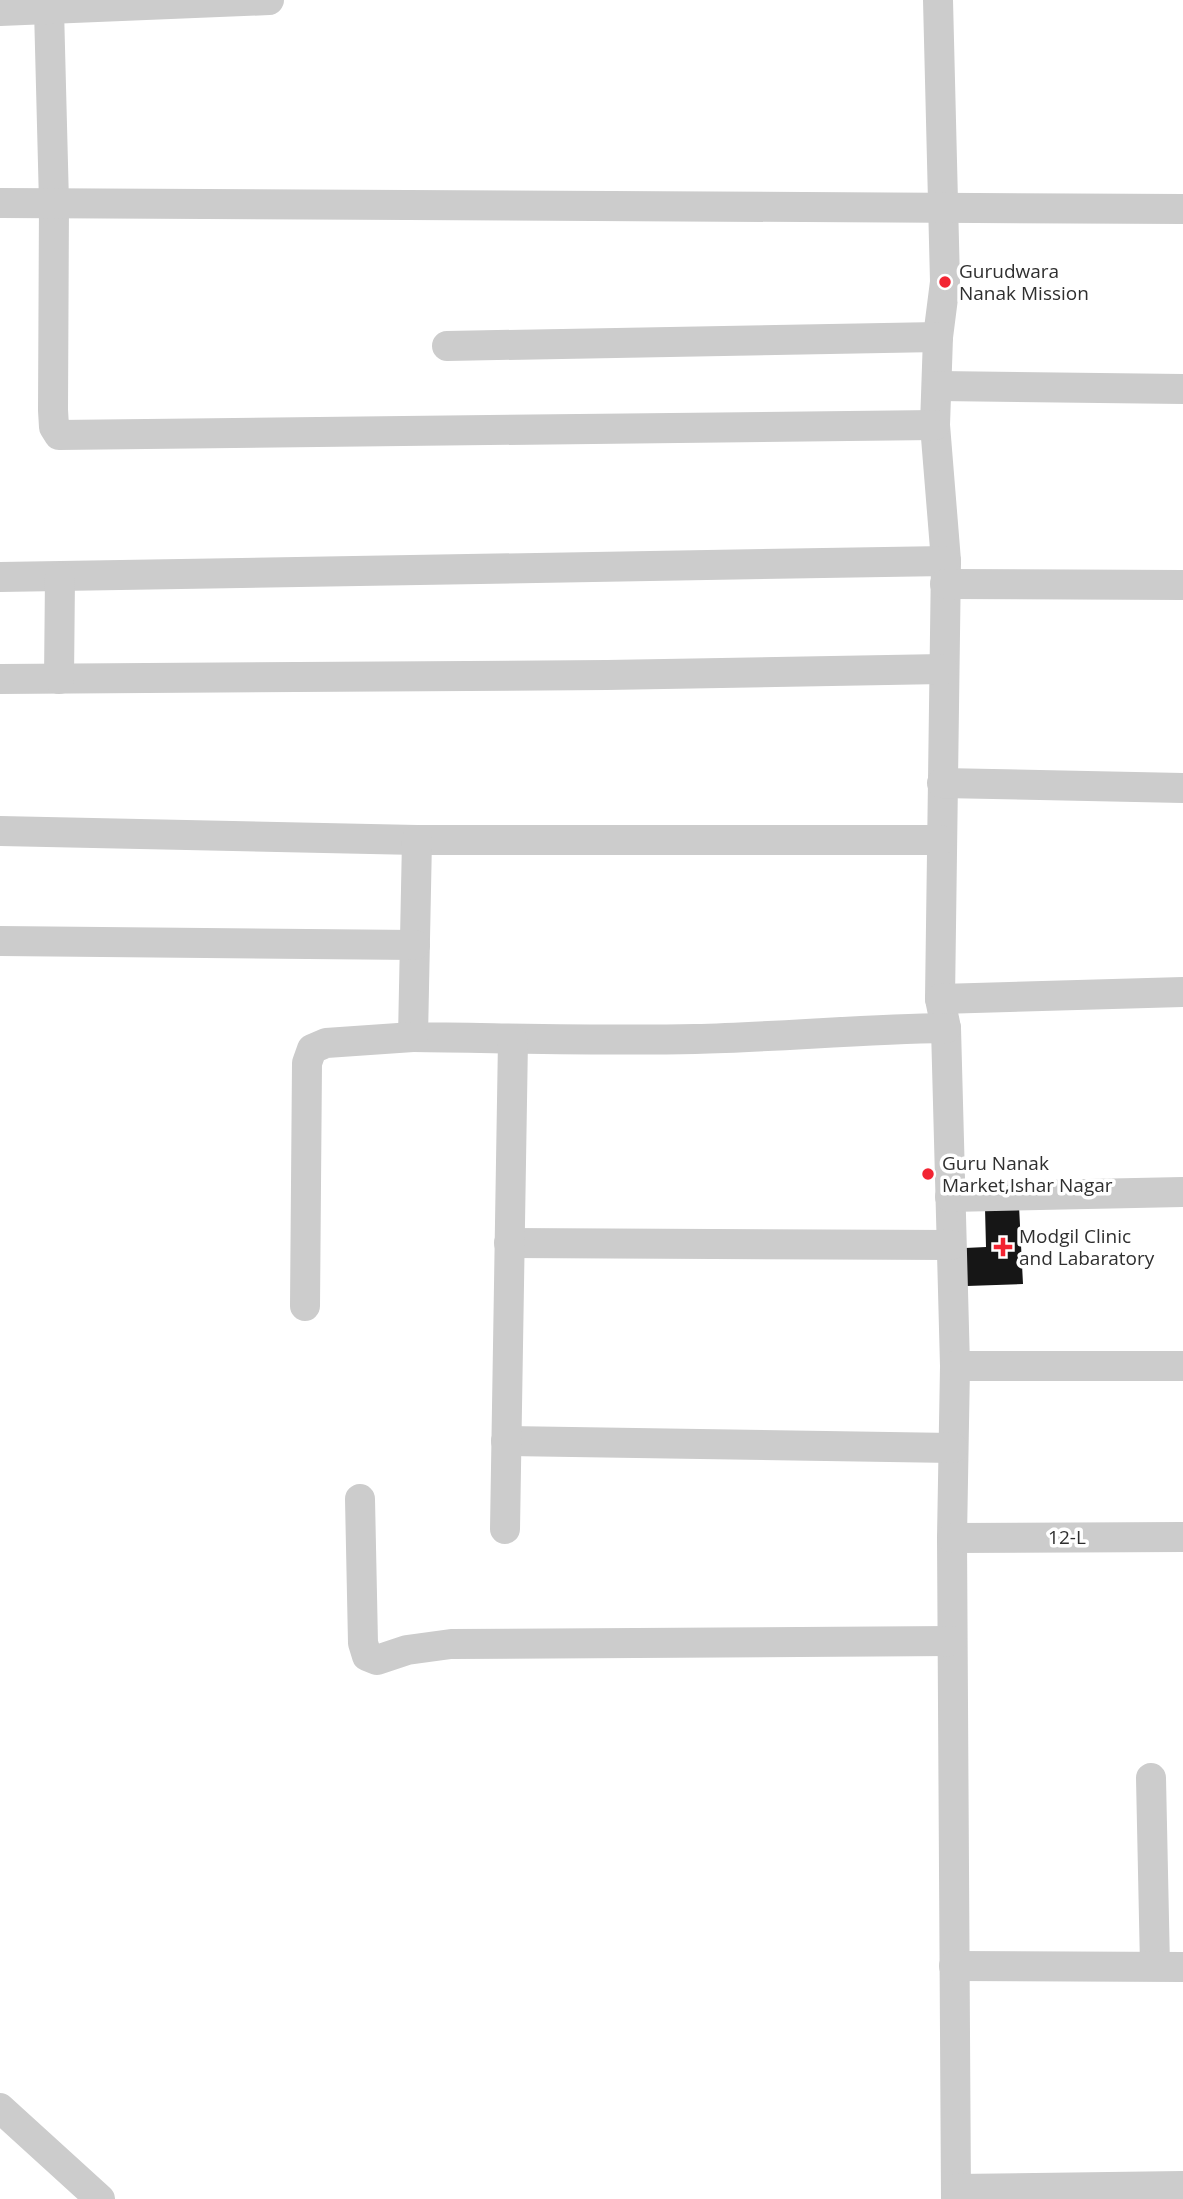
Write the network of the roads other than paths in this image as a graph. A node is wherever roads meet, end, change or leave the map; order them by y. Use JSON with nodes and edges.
{"nodes":[{"id":1,"x":268,"y":0,"type":"edge"},
{"id":2,"x":938,"y":0,"type":"edge"},
{"id":3,"x":48,"y":9,"type":"junction"},
{"id":4,"x":0,"y":11,"type":"edge"},
{"id":5,"x":0,"y":202,"type":"edge"},
{"id":6,"x":54,"y":203,"type":"junction"},
{"id":7,"x":944,"y":205,"type":"junction"},
{"id":8,"x":1183,"y":209,"type":"edge"},
{"id":9,"x":938,"y":337,"type":"junction"},
{"id":10,"x":447,"y":346,"type":"dead end"},
{"id":11,"x":938,"y":386,"type":"junction"},
{"id":12,"x":1183,"y":389,"type":"edge"},
{"id":13,"x":935,"y":425,"type":"junction"},
{"id":14,"x":945,"y":573,"type":"junction"},
{"id":15,"x":0,"y":577,"type":"edge"},
{"id":16,"x":60,"y":577,"type":"junction"},
{"id":17,"x":1183,"y":585,"type":"edge"},
{"id":18,"x":943,"y":669,"type":"junction"},
{"id":19,"x":0,"y":679,"type":"edge"},
{"id":20,"x":60,"y":680,"type":"junction"},
{"id":21,"x":942,"y":783,"type":"junction"},
{"id":22,"x":1183,"y":788,"type":"edge"},
{"id":23,"x":0,"y":831,"type":"edge"},
{"id":24,"x":417,"y":839,"type":"junction"},
{"id":25,"x":941,"y":840,"type":"junction"},
{"id":26,"x":0,"y":941,"type":"edge"},
{"id":27,"x":415,"y":945,"type":"junction"},
{"id":28,"x":1183,"y":992,"type":"edge"},
{"id":29,"x":940,"y":999,"type":"junction"},
{"id":30,"x":946,"y":1028,"type":"junction"},
{"id":31,"x":413,"y":1037,"type":"junction"},
{"id":32,"x":513,"y":1040,"type":"junction"},
{"id":33,"x":1183,"y":1192,"type":"edge"},
{"id":34,"x":950,"y":1197,"type":"junction"},
{"id":35,"x":509,"y":1243,"type":"junction"},
{"id":36,"x":951,"y":1245,"type":"junction"},
{"id":37,"x":305,"y":1306,"type":"dead end"},
{"id":38,"x":955,"y":1366,"type":"junction"},
{"id":39,"x":1183,"y":1367,"type":"edge"},
{"id":40,"x":506,"y":1441,"type":"junction"},
{"id":41,"x":953,"y":1448,"type":"junction"},
{"id":42,"x":360,"y":1499,"type":"dead end"},
{"id":43,"x":505,"y":1529,"type":"dead end"},
{"id":44,"x":1183,"y":1537,"type":"edge"},
{"id":45,"x":951,"y":1538,"type":"junction"},
{"id":46,"x":952,"y":1641,"type":"junction"},
{"id":47,"x":1151,"y":1778,"type":"dead end"},
{"id":48,"x":954,"y":1966,"type":"junction"},
{"id":49,"x":1169,"y":1966,"type":"edge"},
{"id":50,"x":0,"y":2108,"type":"edge"},
{"id":51,"x":1183,"y":2186,"type":"edge"},
{"id":52,"x":956,"y":2194,"type":"edge"},
{"id":53,"x":100,"y":2199,"type":"edge"}],
"edges":[{"from":1,"to":3,"type":"street"},
{"from":2,"to":7,"type":"street"},
{"from":3,"to":4,"type":"street"},
{"from":3,"to":6,"type":"street"},
{"from":5,"to":6,"type":"street"},
{"from":6,"to":7,"type":"street"},
{"from":6,"to":13,"type":"street"},
{"from":7,"to":8,"type":"street"},
{"from":7,"to":9,"type":"street"},
{"from":9,"to":10,"type":"street"},
{"from":9,"to":11,"type":"street"},
{"from":11,"to":12,"type":"street"},
{"from":11,"to":13,"type":"street"},
{"from":13,"to":14,"type":"street"},
{"from":14,"to":16,"type":"street"},
{"from":14,"to":17,"type":"street"},
{"from":14,"to":18,"type":"street"},
{"from":15,"to":16,"type":"street"},
{"from":16,"to":20,"type":"street"},
{"from":18,"to":20,"type":"street"},
{"from":18,"to":21,"type":"street"},
{"from":19,"to":20,"type":"street"},
{"from":21,"to":22,"type":"street"},
{"from":21,"to":25,"type":"street"},
{"from":23,"to":24,"type":"street"},
{"from":24,"to":25,"type":"street"},
{"from":24,"to":27,"type":"street"},
{"from":25,"to":29,"type":"street"},
{"from":26,"to":27,"type":"street"},
{"from":27,"to":31,"type":"street"},
{"from":28,"to":29,"type":"street"},
{"from":29,"to":30,"type":"street"},
{"from":30,"to":32,"type":"street"},
{"from":30,"to":34,"type":"street"},
{"from":31,"to":32,"type":"street"},
{"from":31,"to":37,"type":"street"},
{"from":32,"to":35,"type":"street"},
{"from":33,"to":34,"type":"street"},
{"from":34,"to":36,"type":"street"},
{"from":35,"to":36,"type":"street"},
{"from":35,"to":40,"type":"street"},
{"from":36,"to":38,"type":"street"},
{"from":38,"to":39,"type":"street"},
{"from":38,"to":41,"type":"street"},
{"from":40,"to":41,"type":"street"},
{"from":40,"to":43,"type":"street"},
{"from":41,"to":45,"type":"street"},
{"from":42,"to":46,"type":"street"},
{"from":44,"to":45,"type":"street","name":"12-L"},
{"from":45,"to":46,"type":"street"},
{"from":46,"to":48,"type":"street"},
{"from":47,"to":49,"type":"street"},
{"from":48,"to":49,"type":"street"},
{"from":48,"to":52,"type":"street"},
{"from":50,"to":53,"type":"street"},
{"from":51,"to":52,"type":"street"}]}
